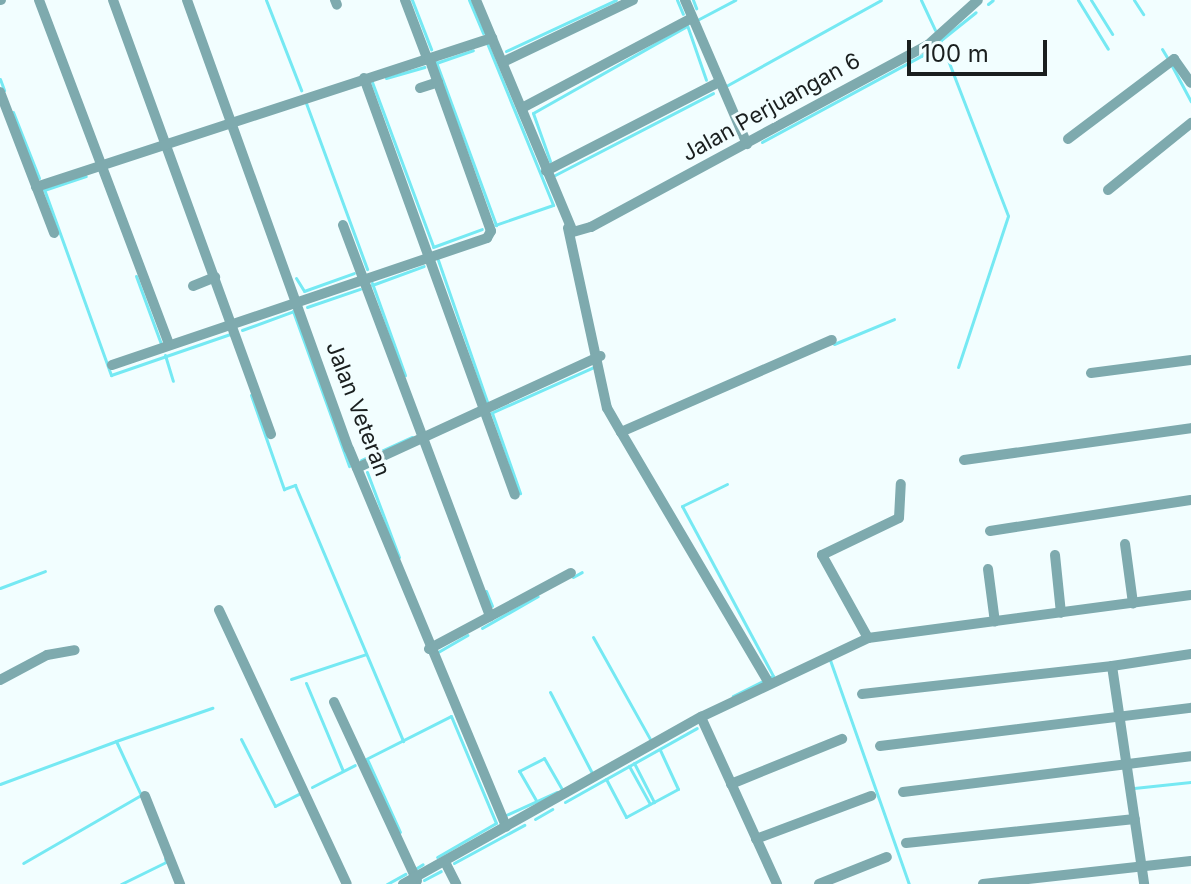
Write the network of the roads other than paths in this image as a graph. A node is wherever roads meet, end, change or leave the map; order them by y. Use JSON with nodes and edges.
{"nodes":[{"id":1,"x":39,"y":0,"type":"edge"},
{"id":2,"x":113,"y":0,"type":"edge"},
{"id":3,"x":187,"y":0,"type":"edge"},
{"id":4,"x":405,"y":0,"type":"edge"},
{"id":5,"x":476,"y":0,"type":"edge"},
{"id":6,"x":633,"y":0,"type":"edge"},
{"id":7,"x":685,"y":0,"type":"edge"},
{"id":8,"x":978,"y":0,"type":"edge"},
{"id":9,"x":692,"y":18,"type":"junction"},
{"id":10,"x":492,"y":38,"type":"junction"},
{"id":11,"x":428,"y":58,"type":"junction"},
{"id":12,"x":503,"y":62,"type":"junction"},
{"id":13,"x":364,"y":78,"type":"junction"},
{"id":14,"x":438,"y":82,"type":"junction"},
{"id":15,"x":717,"y":83,"type":"junction"},
{"id":16,"x":1191,"y":83,"type":"edge"},
{"id":17,"x":420,"y":88,"type":"dead end"},
{"id":18,"x":0,"y":92,"type":"edge"},
{"id":19,"x":522,"y":108,"type":"junction"},
{"id":20,"x":232,"y":120,"type":"junction"},
{"id":21,"x":1191,"y":123,"type":"edge"},
{"id":22,"x":1068,"y":139,"type":"dead end"},
{"id":23,"x":167,"y":141,"type":"junction"},
{"id":24,"x":747,"y":144,"type":"junction"},
{"id":25,"x":101,"y":164,"type":"junction"},
{"id":26,"x":546,"y":171,"type":"junction"},
{"id":27,"x":36,"y":187,"type":"junction"},
{"id":28,"x":1108,"y":190,"type":"dead end"},
{"id":29,"x":343,"y":225,"type":"dead end"},
{"id":30,"x":571,"y":230,"type":"junction"},
{"id":31,"x":54,"y":233,"type":"dead end"},
{"id":32,"x":429,"y":256,"type":"junction"},
{"id":33,"x":215,"y":277,"type":"junction"},
{"id":34,"x":364,"y":278,"type":"junction"},
{"id":35,"x":193,"y":286,"type":"dead end"},
{"id":36,"x":297,"y":302,"type":"junction"},
{"id":37,"x":232,"y":325,"type":"junction"},
{"id":38,"x":832,"y":340,"type":"dead end"},
{"id":39,"x":169,"y":344,"type":"junction"},
{"id":40,"x":600,"y":356,"type":"junction"},
{"id":41,"x":1191,"y":360,"type":"edge"},
{"id":42,"x":112,"y":365,"type":"dead end"},
{"id":43,"x":1091,"y":373,"type":"dead end"},
{"id":44,"x":483,"y":411,"type":"junction"},
{"id":45,"x":1191,"y":428,"type":"edge"},
{"id":46,"x":621,"y":432,"type":"junction"},
{"id":47,"x":271,"y":434,"type":"dead end"},
{"id":48,"x":422,"y":440,"type":"junction"},
{"id":49,"x":964,"y":460,"type":"dead end"},
{"id":50,"x":357,"y":468,"type":"junction"},
{"id":51,"x":901,"y":484,"type":"dead end"},
{"id":52,"x":515,"y":495,"type":"dead end"},
{"id":53,"x":1191,"y":500,"type":"edge"},
{"id":54,"x":990,"y":531,"type":"dead end"},
{"id":55,"x":1125,"y":544,"type":"dead end"},
{"id":56,"x":1055,"y":555,"type":"dead end"},
{"id":57,"x":988,"y":569,"type":"dead end"},
{"id":58,"x":571,"y":573,"type":"dead end"},
{"id":59,"x":1191,"y":595,"type":"edge"},
{"id":60,"x":1133,"y":603,"type":"junction"},
{"id":61,"x":219,"y":610,"type":"dead end"},
{"id":62,"x":1061,"y":613,"type":"junction"},
{"id":63,"x":490,"y":616,"type":"junction"},
{"id":64,"x":995,"y":622,"type":"junction"},
{"id":65,"x":868,"y":638,"type":"junction"},
{"id":66,"x":429,"y":649,"type":"junction"},
{"id":67,"x":75,"y":650,"type":"dead end"},
{"id":68,"x":1191,"y":654,"type":"edge"},
{"id":69,"x":1112,"y":666,"type":"junction"},
{"id":70,"x":0,"y":680,"type":"edge"},
{"id":71,"x":769,"y":683,"type":"junction"},
{"id":72,"x":862,"y":694,"type":"dead end"},
{"id":73,"x":334,"y":702,"type":"dead end"},
{"id":74,"x":1191,"y":708,"type":"edge"},
{"id":75,"x":701,"y":717,"type":"junction"},
{"id":76,"x":1122,"y":717,"type":"junction"},
{"id":77,"x":842,"y":739,"type":"dead end"},
{"id":78,"x":880,"y":746,"type":"dead end"},
{"id":79,"x":1191,"y":756,"type":"edge"},
{"id":80,"x":1128,"y":765,"type":"junction"},
{"id":81,"x":731,"y":784,"type":"junction"},
{"id":82,"x":903,"y":792,"type":"dead end"},
{"id":83,"x":145,"y":796,"type":"dead end"},
{"id":84,"x":871,"y":796,"type":"dead end"},
{"id":85,"x":1135,"y":819,"type":"junction"},
{"id":86,"x":506,"y":827,"type":"junction"},
{"id":87,"x":756,"y":839,"type":"junction"},
{"id":88,"x":906,"y":843,"type":"dead end"},
{"id":89,"x":887,"y":857,"type":"dead end"},
{"id":90,"x":1191,"y":861,"type":"edge"},
{"id":91,"x":445,"y":862,"type":"junction"},
{"id":92,"x":1142,"y":868,"type":"junction"},
{"id":93,"x":416,"y":881,"type":"edge"},
{"id":94,"x":180,"y":884,"type":"edge"},
{"id":95,"x":347,"y":884,"type":"edge"},
{"id":96,"x":403,"y":884,"type":"edge"},
{"id":97,"x":456,"y":884,"type":"edge"},
{"id":98,"x":777,"y":884,"type":"edge"},
{"id":99,"x":819,"y":884,"type":"edge"},
{"id":100,"x":983,"y":884,"type":"edge"},
{"id":101,"x":1144,"y":884,"type":"edge"}],
"edges":[{"from":1,"to":25,"type":"street"},
{"from":2,"to":23,"type":"street"},
{"from":3,"to":20,"type":"street","name":"Jalan Veteran"},
{"from":4,"to":11,"type":"street"},
{"from":5,"to":10,"type":"street"},
{"from":6,"to":12,"type":"street"},
{"from":7,"to":9,"type":"street"},
{"from":8,"to":24,"type":"street","name":"Jalan Perjuangan 6"},
{"from":9,"to":15,"type":"street"},
{"from":9,"to":19,"type":"street"},
{"from":10,"to":11,"type":"street"},
{"from":10,"to":12,"type":"street"},
{"from":11,"to":13,"type":"street"},
{"from":11,"to":14,"type":"street"},
{"from":12,"to":19,"type":"street"},
{"from":13,"to":20,"type":"street"},
{"from":13,"to":32,"type":"street"},
{"from":14,"to":17,"type":"street"},
{"from":14,"to":32,"type":"street"},
{"from":15,"to":24,"type":"street"},
{"from":15,"to":26,"type":"street"},
{"from":16,"to":22,"type":"street"},
{"from":18,"to":27,"type":"street"},
{"from":19,"to":26,"type":"street"},
{"from":20,"to":23,"type":"street"},
{"from":20,"to":36,"type":"street","name":"Jalan Veteran"},
{"from":21,"to":28,"type":"street"},
{"from":23,"to":25,"type":"street"},
{"from":23,"to":33,"type":"street"},
{"from":24,"to":30,"type":"street","name":"Jalan Perjuangan 6"},
{"from":25,"to":27,"type":"street"},
{"from":25,"to":39,"type":"street"},
{"from":26,"to":30,"type":"street"},
{"from":27,"to":31,"type":"street"},
{"from":29,"to":34,"type":"street"},
{"from":30,"to":40,"type":"street"},
{"from":32,"to":34,"type":"street"},
{"from":32,"to":44,"type":"street"},
{"from":33,"to":35,"type":"street"},
{"from":33,"to":37,"type":"street"},
{"from":34,"to":36,"type":"street"},
{"from":34,"to":48,"type":"street"},
{"from":36,"to":37,"type":"street"},
{"from":36,"to":50,"type":"street","name":"Jalan Veteran"},
{"from":37,"to":39,"type":"street"},
{"from":37,"to":47,"type":"street"},
{"from":38,"to":46,"type":"street"},
{"from":39,"to":42,"type":"street"},
{"from":40,"to":44,"type":"street"},
{"from":40,"to":46,"type":"street"},
{"from":41,"to":43,"type":"street"},
{"from":44,"to":48,"type":"street"},
{"from":44,"to":52,"type":"street"},
{"from":45,"to":49,"type":"street"},
{"from":46,"to":71,"type":"street"},
{"from":48,"to":50,"type":"street"},
{"from":48,"to":63,"type":"street"},
{"from":50,"to":66,"type":"street","name":"Jalan Veteran"},
{"from":51,"to":65,"type":"street"},
{"from":53,"to":54,"type":"street"},
{"from":55,"to":60,"type":"street"},
{"from":56,"to":62,"type":"street"},
{"from":57,"to":64,"type":"street"},
{"from":58,"to":63,"type":"street"},
{"from":59,"to":60,"type":"street"},
{"from":60,"to":62,"type":"street"},
{"from":61,"to":95,"type":"street"},
{"from":62,"to":64,"type":"street"},
{"from":63,"to":66,"type":"street"},
{"from":64,"to":65,"type":"street"},
{"from":65,"to":71,"type":"street"},
{"from":66,"to":86,"type":"street","name":"Jalan Veteran"},
{"from":67,"to":70,"type":"street"},
{"from":68,"to":69,"type":"street"},
{"from":69,"to":72,"type":"street"},
{"from":69,"to":76,"type":"street"},
{"from":71,"to":75,"type":"street"},
{"from":73,"to":93,"type":"street"},
{"from":74,"to":76,"type":"street"},
{"from":75,"to":81,"type":"street"},
{"from":75,"to":86,"type":"street"},
{"from":76,"to":78,"type":"street"},
{"from":76,"to":80,"type":"street"},
{"from":77,"to":81,"type":"street"},
{"from":79,"to":80,"type":"street"},
{"from":80,"to":82,"type":"street"},
{"from":80,"to":85,"type":"street"},
{"from":81,"to":87,"type":"street"},
{"from":83,"to":94,"type":"street"},
{"from":84,"to":87,"type":"street"},
{"from":85,"to":88,"type":"street"},
{"from":85,"to":92,"type":"street"},
{"from":86,"to":91,"type":"street"},
{"from":87,"to":98,"type":"street"},
{"from":89,"to":99,"type":"street"},
{"from":90,"to":92,"type":"street"},
{"from":91,"to":93,"type":"street"},
{"from":91,"to":97,"type":"street"},
{"from":92,"to":100,"type":"street"},
{"from":92,"to":101,"type":"street"},
{"from":93,"to":96,"type":"street"}]}
